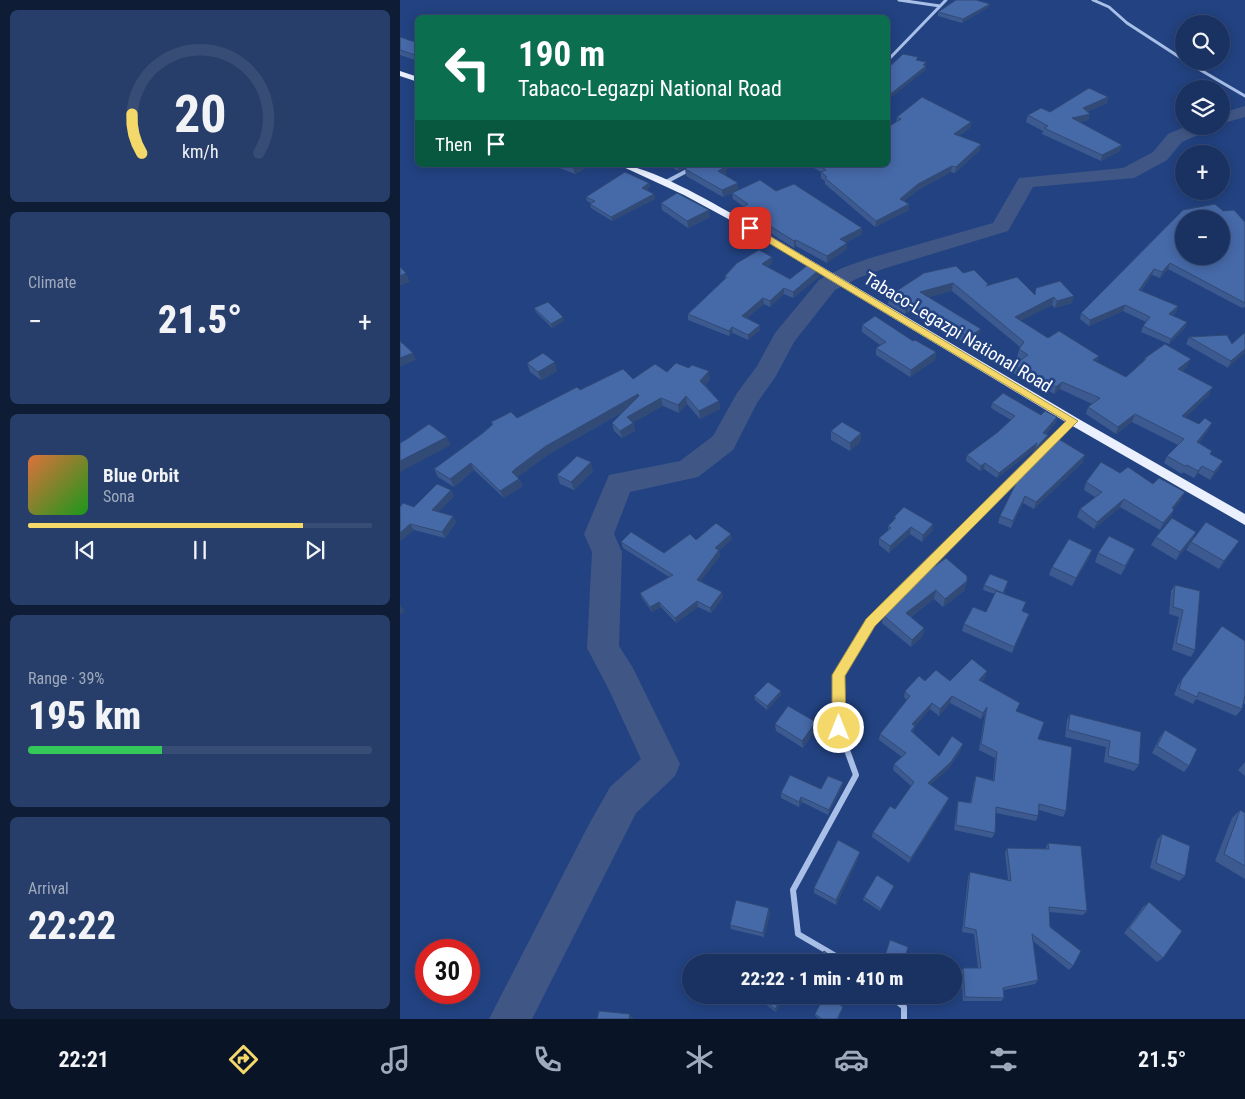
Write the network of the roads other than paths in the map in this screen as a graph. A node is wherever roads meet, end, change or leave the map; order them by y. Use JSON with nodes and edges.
{"nodes":[{"id":1,"x":899,"y":0,"type":"edge"},
{"id":2,"x":946,"y":0,"type":"edge"},
{"id":3,"x":1093,"y":0,"type":"edge"},
{"id":4,"x":940,"y":6,"type":"junction"},
{"id":5,"x":1175,"y":54,"type":"edge"},
{"id":6,"x":890,"y":58,"type":"edge"},
{"id":7,"x":1200,"y":70,"type":"edge"},
{"id":8,"x":400,"y":73,"type":"edge"},
{"id":9,"x":415,"y":79,"type":"edge"},
{"id":10,"x":1245,"y":96,"type":"edge"},
{"id":11,"x":628,"y":167,"type":"edge"},
{"id":12,"x":694,"y":167,"type":"edge"},
{"id":13,"x":664,"y":183,"type":"junction"},
{"id":14,"x":1073,"y":421,"type":"junction"},
{"id":15,"x":1245,"y":520,"type":"edge"},
{"id":16,"x":832,"y":954,"type":"edge"},
{"id":17,"x":900,"y":1004,"type":"edge"},
{"id":18,"x":904,"y":1019,"type":"edge"}],
"edges":[{"from":1,"to":4,"type":"street"},
{"from":2,"to":4,"type":"street"},
{"from":3,"to":5,"type":"street"},
{"from":4,"to":6,"type":"street"},
{"from":7,"to":10,"type":"street"},
{"from":8,"to":9,"type":"main road"},
{"from":11,"to":13,"type":"main road","name":"Tabaco-Legazpi National Road"},
{"from":12,"to":13,"type":"street"},
{"from":13,"to":14,"type":"main road","name":"Tabaco-Legazpi National Road"},
{"from":14,"to":15,"type":"main road","name":"Tabaco-Legazpi National Road"},
{"from":14,"to":16,"type":"street"},
{"from":17,"to":18,"type":"street"}]}
